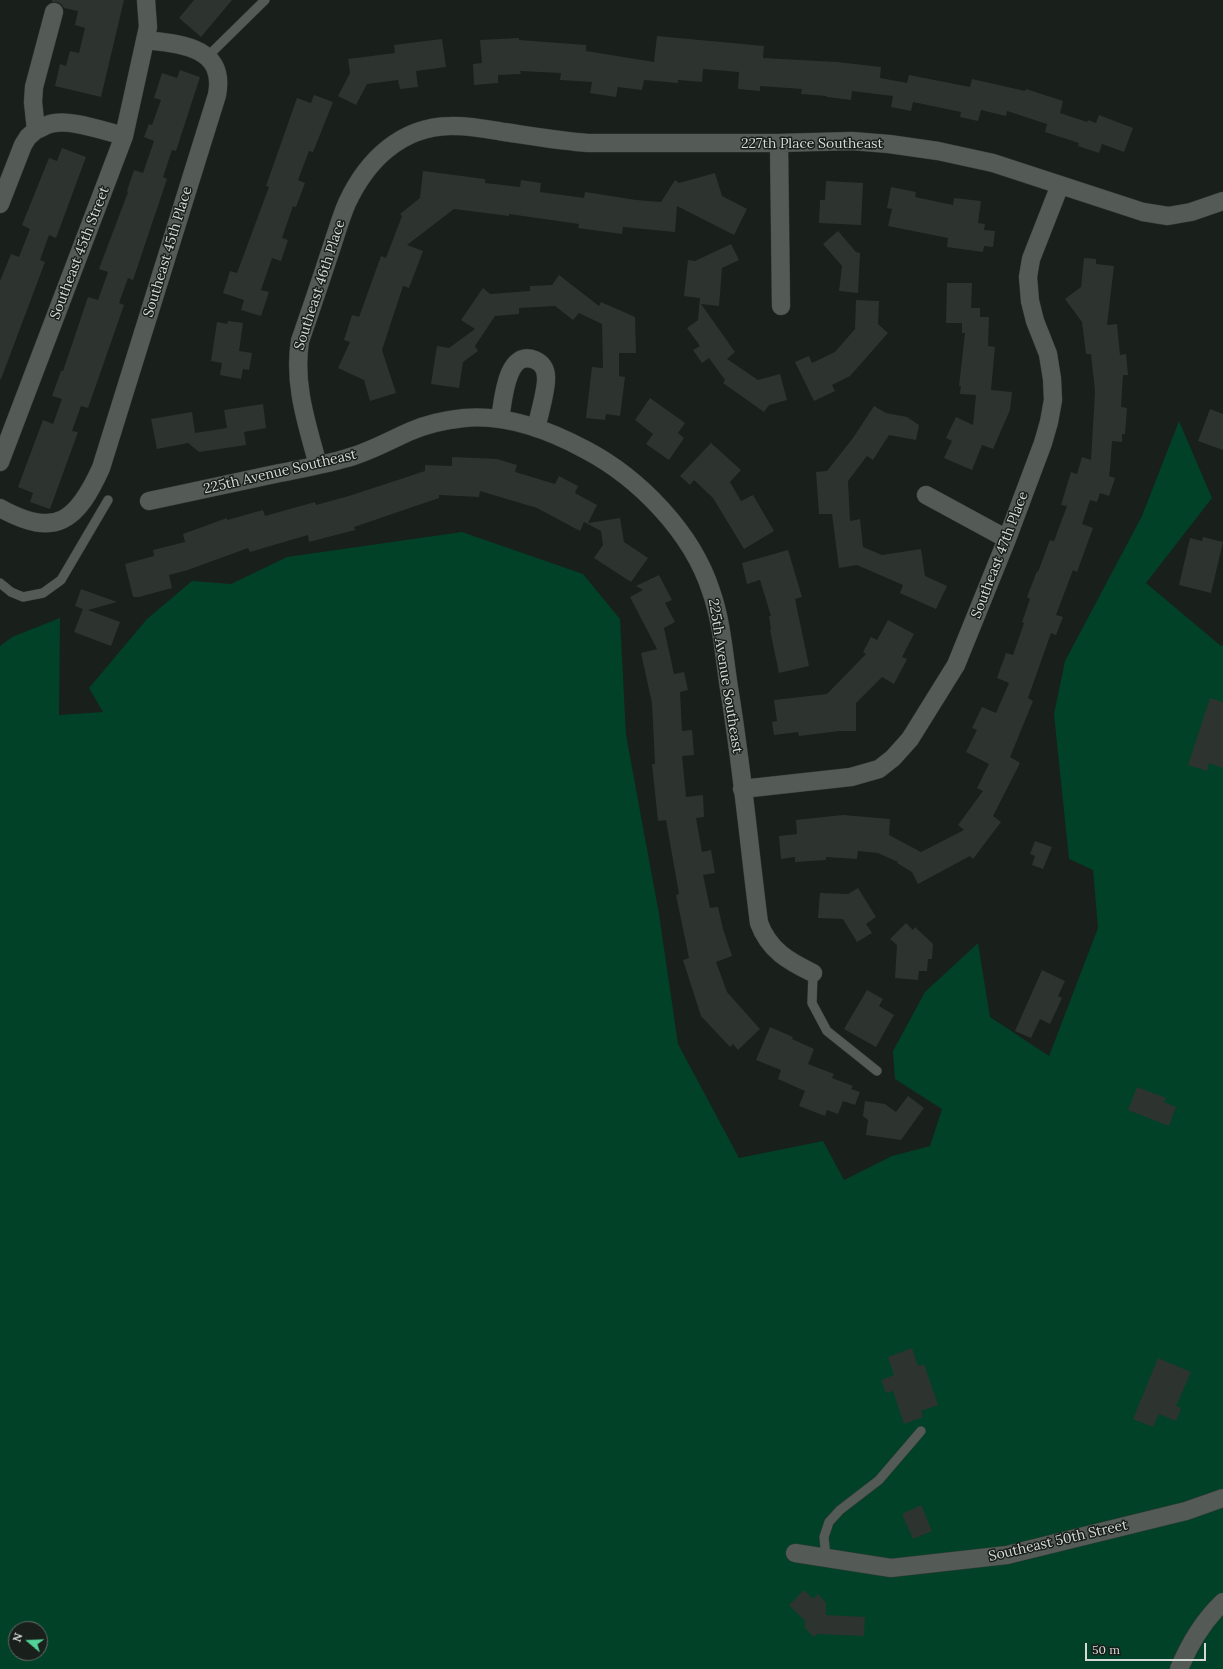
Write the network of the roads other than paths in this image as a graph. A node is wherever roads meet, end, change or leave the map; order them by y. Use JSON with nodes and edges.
{"nodes":[{"id":1,"x":146,"y":0,"type":"edge"},
{"id":2,"x":266,"y":0,"type":"edge"},
{"id":3,"x":54,"y":12,"type":"dead end"},
{"id":4,"x":146,"y":40,"type":"junction"},
{"id":5,"x":207,"y":57,"type":"junction"},
{"id":6,"x":36,"y":130,"type":"junction"},
{"id":7,"x":414,"y":133,"type":"joint"},
{"id":8,"x":124,"y":136,"type":"junction"},
{"id":9,"x":779,"y":143,"type":"junction"},
{"id":10,"x":1060,"y":185,"type":"junction"},
{"id":11,"x":1223,"y":201,"type":"edge"},
{"id":12,"x":0,"y":204,"type":"edge"},
{"id":13,"x":781,"y":306,"type":"dead end"},
{"id":14,"x":500,"y":419,"type":"junction"},
{"id":15,"x":536,"y":428,"type":"junction"},
{"id":16,"x":0,"y":462,"type":"edge"},
{"id":17,"x":318,"y":465,"type":"junction"},
{"id":18,"x":926,"y":495,"type":"dead end"},
{"id":19,"x":108,"y":500,"type":"dead end"},
{"id":20,"x":149,"y":501,"type":"dead end"},
{"id":21,"x":0,"y":508,"type":"edge"},
{"id":22,"x":1007,"y":539,"type":"junction"},
{"id":23,"x":0,"y":583,"type":"edge"},
{"id":24,"x":742,"y":789,"type":"junction"},
{"id":25,"x":812,"y":973,"type":"joint"},
{"id":26,"x":877,"y":1071,"type":"dead end"},
{"id":27,"x":921,"y":1431,"type":"dead end"},
{"id":28,"x":1223,"y":1498,"type":"edge"},
{"id":29,"x":795,"y":1553,"type":"dead end"},
{"id":30,"x":826,"y":1558,"type":"junction"},
{"id":31,"x":1223,"y":1602,"type":"edge"},
{"id":32,"x":1179,"y":1669,"type":"edge"}],
"edges":[{"from":1,"to":4,"type":"street","name":"Southeast 45th Street"},
{"from":2,"to":5,"type":"lane"},
{"from":3,"to":6,"type":"street"},
{"from":4,"to":5,"type":"street","name":"Southeast 45th Place"},
{"from":4,"to":8,"type":"street","name":"Southeast 45th Street"},
{"from":5,"to":21,"type":"street","name":"Southeast 45th Place"},
{"from":6,"to":8,"type":"street"},
{"from":6,"to":12,"type":"street"},
{"from":7,"to":9,"type":"street","name":"227th Place Southeast"},
{"from":7,"to":17,"type":"street","name":"Southeast 46th Place"},
{"from":8,"to":16,"type":"street","name":"Southeast 45th Street"},
{"from":9,"to":10,"type":"street","name":"227th Place Southeast"},
{"from":9,"to":13,"type":"street"},
{"from":10,"to":11,"type":"street","name":"227th Place Southeast"},
{"from":10,"to":22,"type":"street","name":"Southeast 47th Place"},
{"from":14,"to":15,"type":"street","name":"225th Avenue Southeast"},
{"from":14,"to":15,"type":"street"},
{"from":14,"to":17,"type":"street","name":"225th Avenue Southeast"},
{"from":15,"to":24,"type":"street","name":"225th Avenue Southeast"},
{"from":17,"to":20,"type":"street","name":"225th Avenue Southeast"},
{"from":18,"to":22,"type":"street"},
{"from":19,"to":23,"type":"lane"},
{"from":22,"to":24,"type":"street","name":"Southeast 47th Place"},
{"from":24,"to":25,"type":"street","name":"225th Avenue Southeast"},
{"from":25,"to":26,"type":"lane"},
{"from":27,"to":30,"type":"lane"},
{"from":28,"to":30,"type":"street","name":"Southeast 50th Street"},
{"from":29,"to":30,"type":"street","name":"Southeast 50th Street"},
{"from":31,"to":32,"type":"street"}]}
